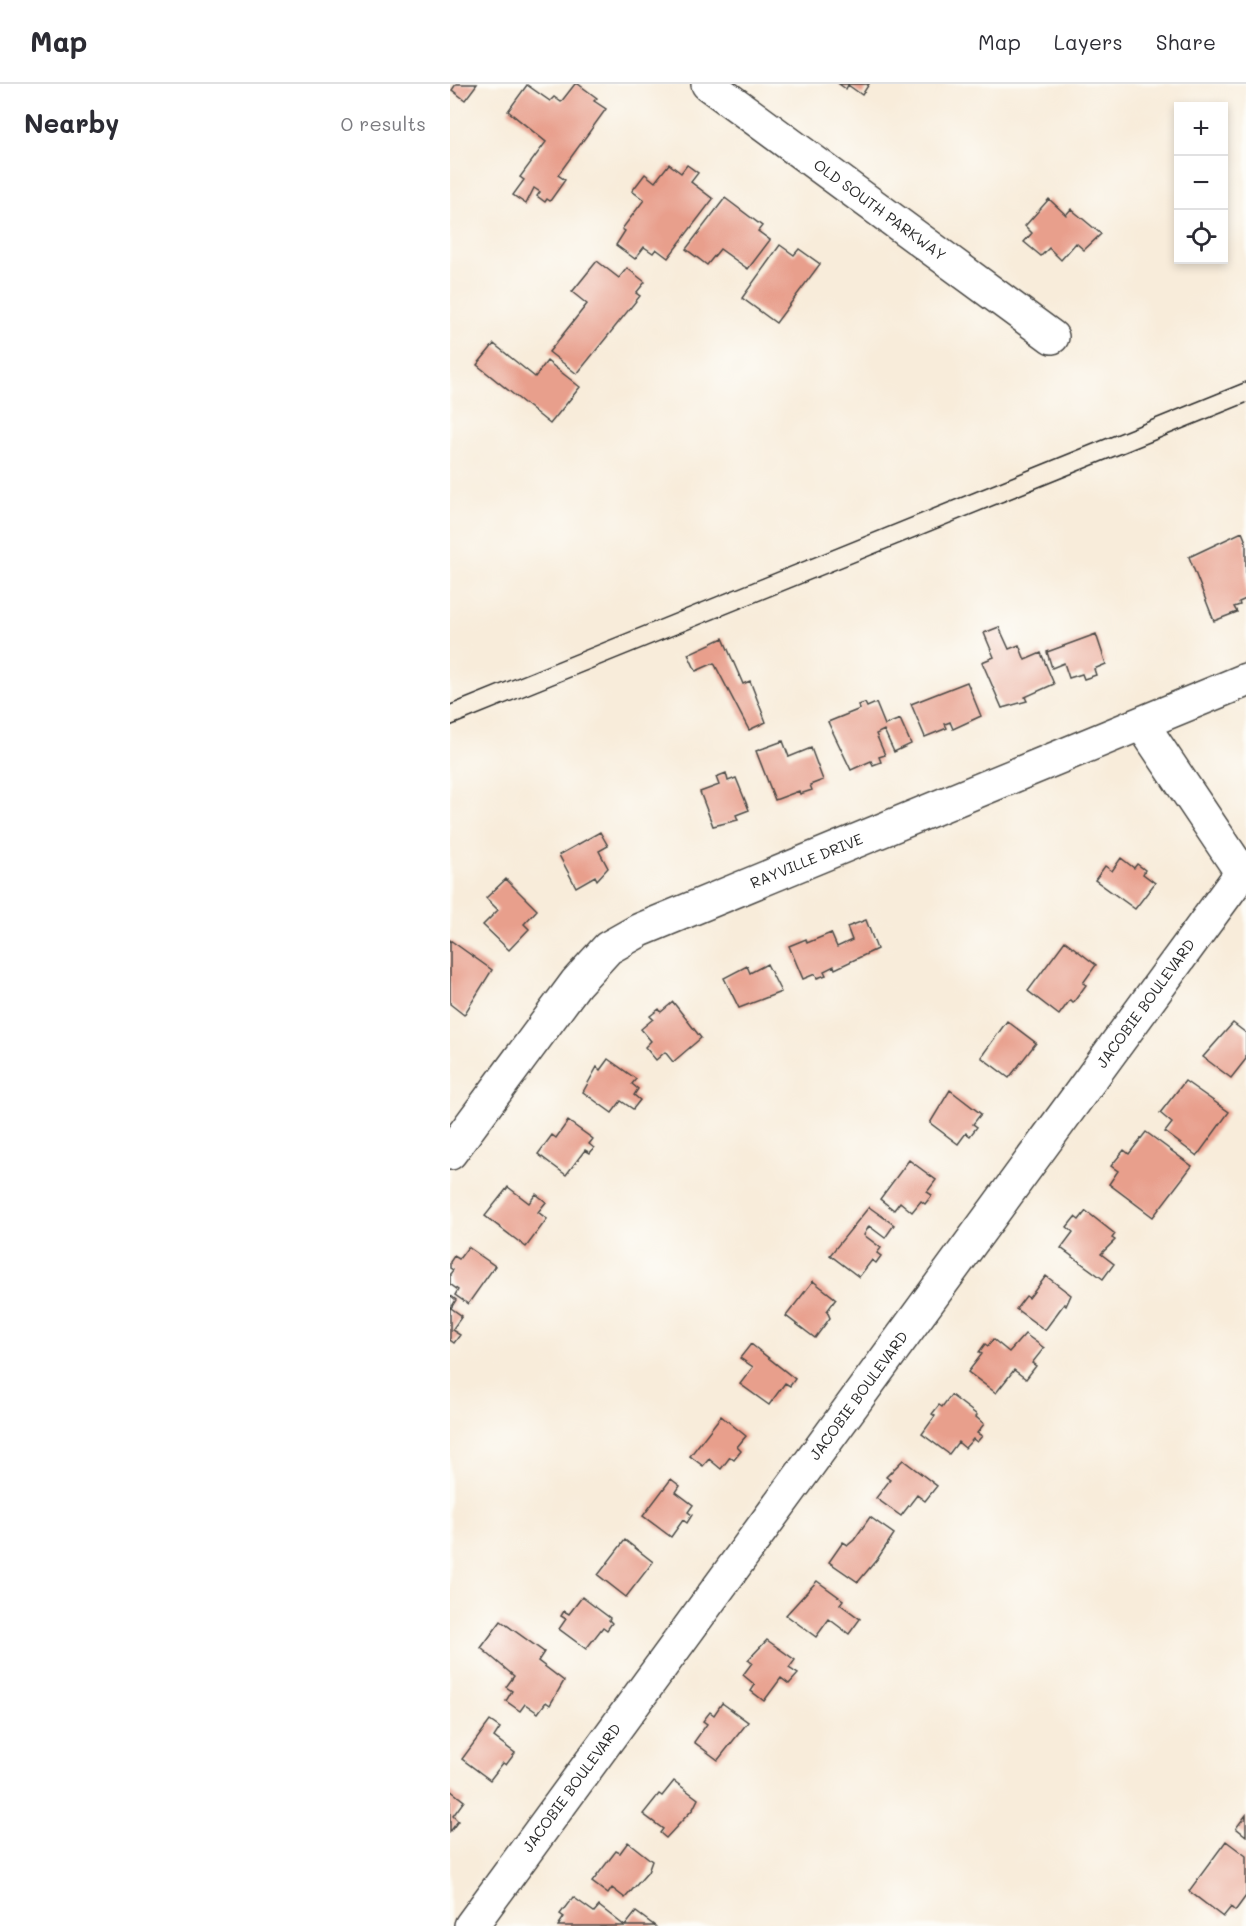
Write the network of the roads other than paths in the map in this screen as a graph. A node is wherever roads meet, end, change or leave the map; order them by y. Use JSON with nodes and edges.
{"nodes":[{"id":1,"x":708,"y":84,"type":"edge"},
{"id":2,"x":1052,"y":337,"type":"dead end"},
{"id":3,"x":1246,"y":680,"type":"edge"},
{"id":4,"x":1142,"y":724,"type":"junction"},
{"id":5,"x":1244,"y":870,"type":"edge"},
{"id":6,"x":450,"y":1153,"type":"edge"},
{"id":7,"x":471,"y":1926,"type":"edge"}],
"edges":[{"from":1,"to":2,"type":"street","name":"OLD SOUTH PARKWAY"},
{"from":3,"to":4,"type":"street","name":"RAYVILLE DRIVE"},
{"from":4,"to":5,"type":"street"},
{"from":4,"to":6,"type":"street","name":"RAYVILLE DRIVE"},
{"from":5,"to":7,"type":"street","name":"JACOBIE BOULEVARD"}]}
